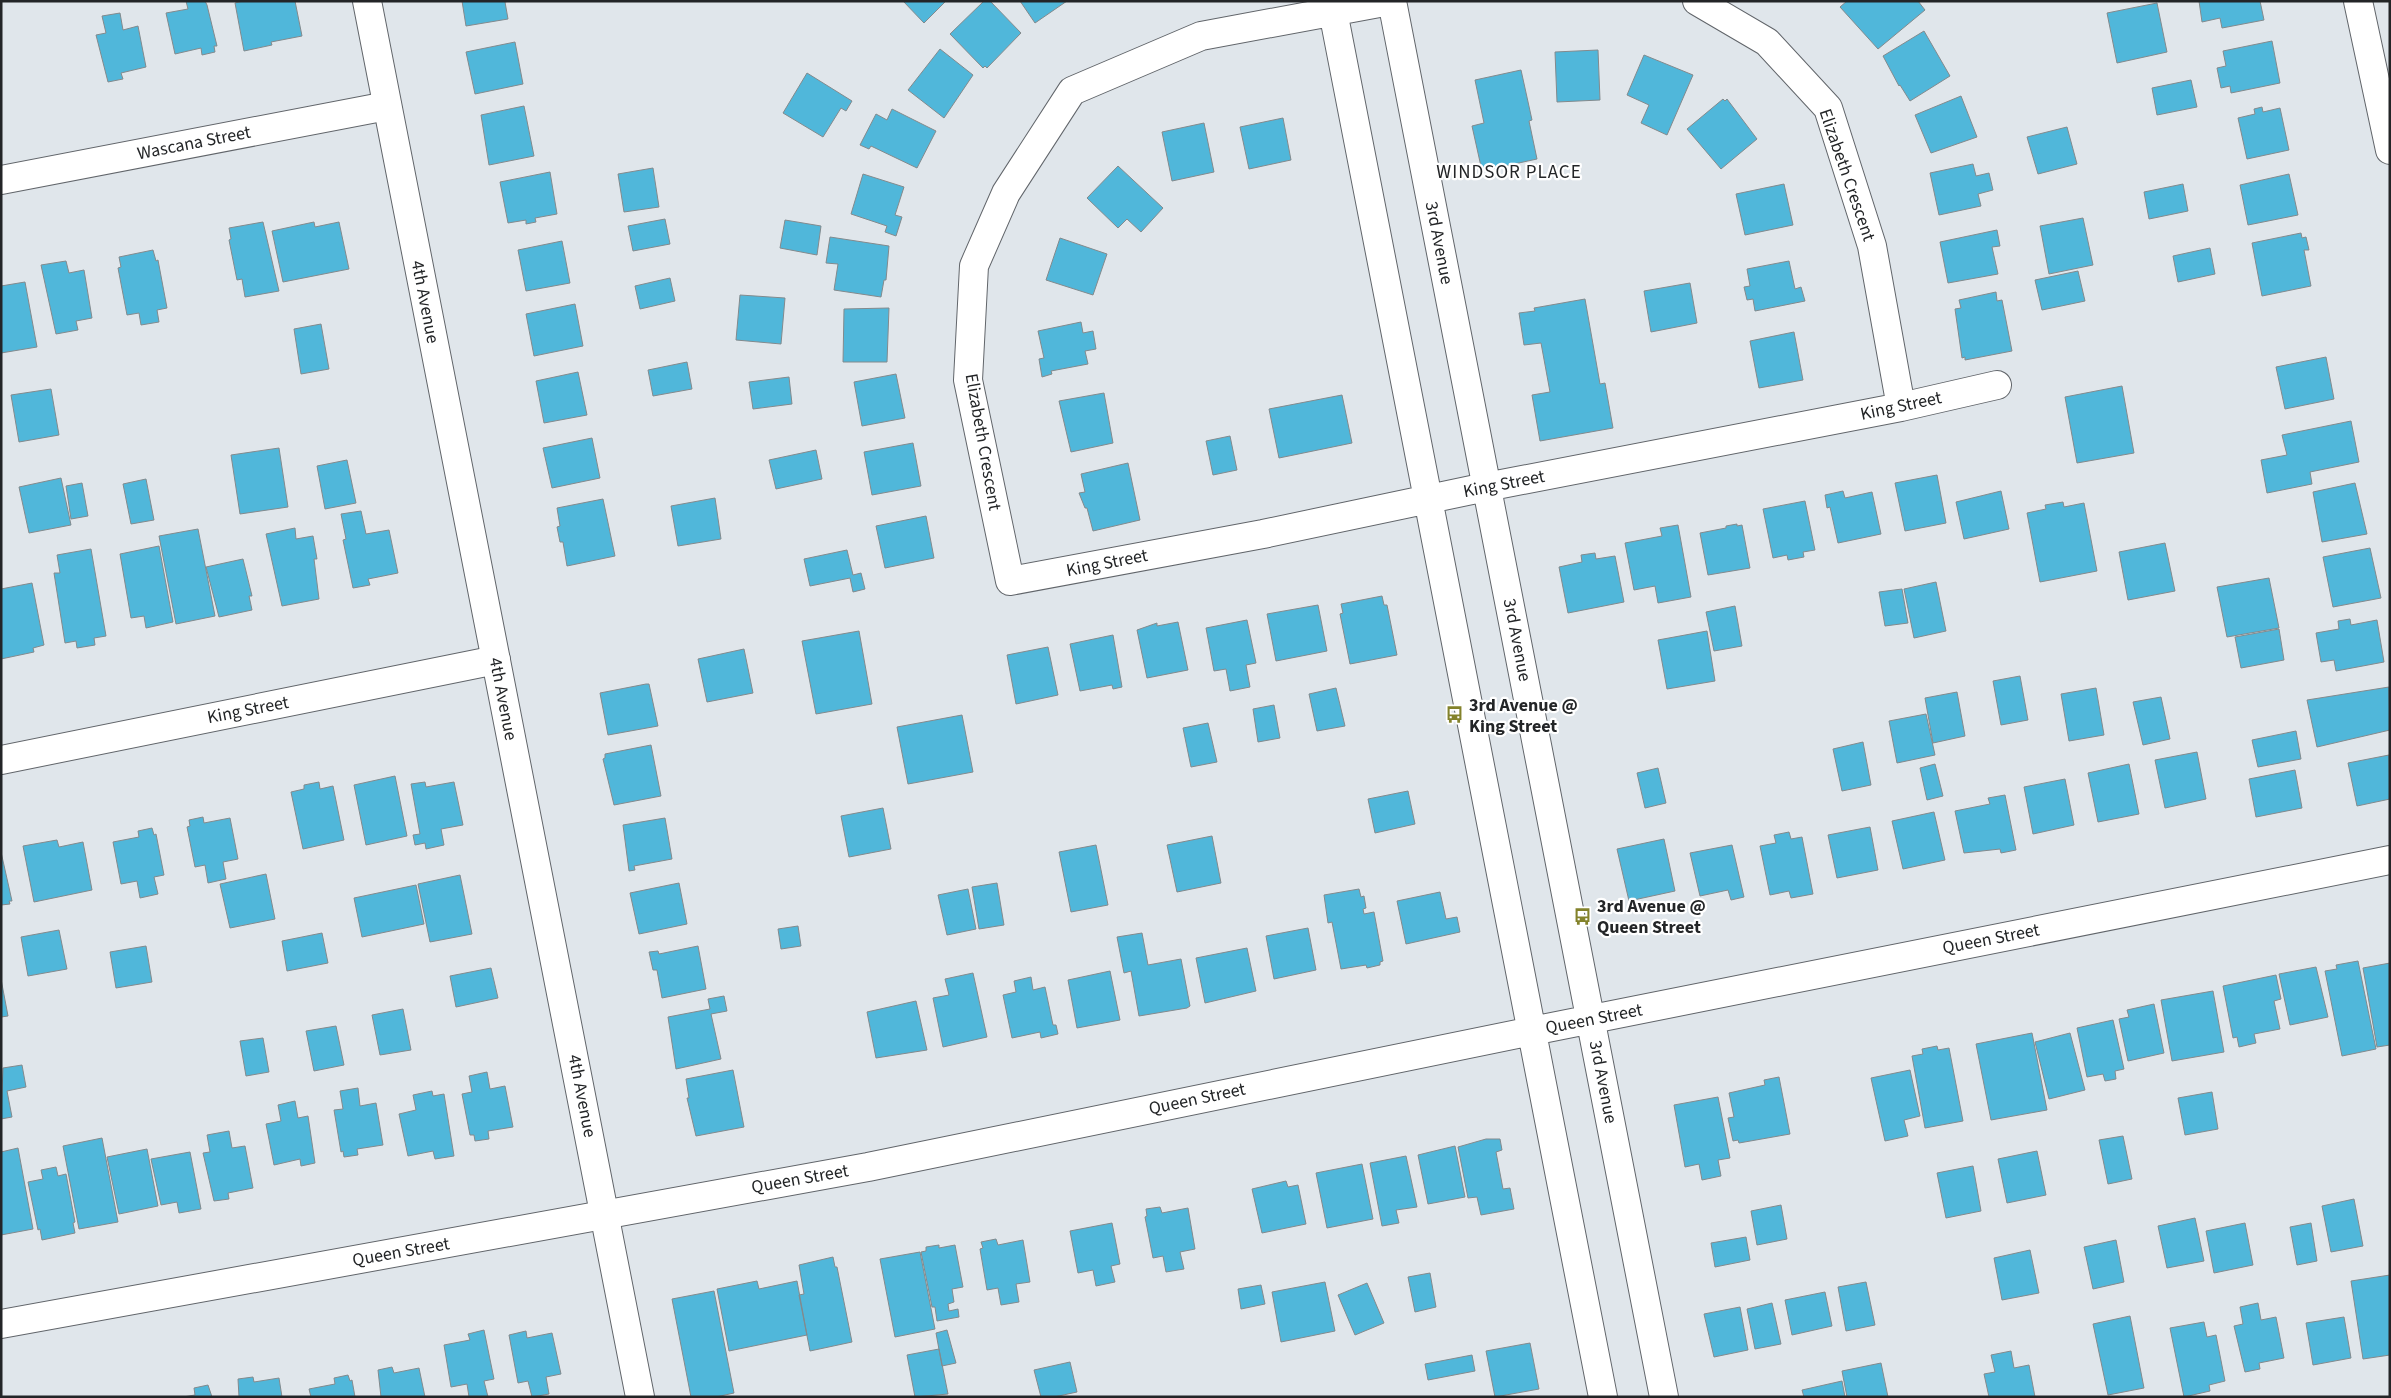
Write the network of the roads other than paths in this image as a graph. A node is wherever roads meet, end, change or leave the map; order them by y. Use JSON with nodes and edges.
{"nodes":[{"id":1,"x":367,"y":1,"type":"edge"},
{"id":2,"x":1391,"y":1,"type":"edge"},
{"id":3,"x":1697,"y":1,"type":"edge"},
{"id":4,"x":2358,"y":1,"type":"edge"},
{"id":5,"x":1332,"y":7,"type":"edge"},
{"id":6,"x":388,"y":106,"type":"junction"},
{"id":7,"x":2390,"y":150,"type":"edge"},
{"id":8,"x":1,"y":180,"type":"edge"},
{"id":9,"x":1997,"y":385,"type":"dead end"},
{"id":10,"x":1901,"y":407,"type":"junction"},
{"id":11,"x":1486,"y":487,"type":"junction"},
{"id":12,"x":1428,"y":499,"type":"junction"},
{"id":13,"x":1010,"y":581,"type":"joint"},
{"id":14,"x":496,"y":660,"type":"junction"},
{"id":15,"x":1,"y":760,"type":"edge"},
{"id":16,"x":2390,"y":860,"type":"edge"},
{"id":17,"x":1590,"y":1019,"type":"junction"},
{"id":18,"x":1532,"y":1031,"type":"junction"},
{"id":19,"x":605,"y":1215,"type":"junction"},
{"id":20,"x":1,"y":1324,"type":"edge"},
{"id":21,"x":640,"y":1397,"type":"edge"},
{"id":22,"x":1603,"y":1397,"type":"edge"},
{"id":23,"x":1664,"y":1397,"type":"edge"}],
"edges":[{"from":1,"to":6,"type":"street","name":"4th Avenue"},
{"from":2,"to":5,"type":"street","name":"Elizabeth Crescent"},
{"from":2,"to":11,"type":"street","name":"3rd Avenue"},
{"from":3,"to":10,"type":"street","name":"Elizabeth Crescent"},
{"from":4,"to":7,"type":"street"},
{"from":5,"to":12,"type":"street"},
{"from":5,"to":13,"type":"street","name":"Elizabeth Crescent"},
{"from":6,"to":8,"type":"street","name":"Wascana Street"},
{"from":6,"to":14,"type":"street","name":"4th Avenue"},
{"from":9,"to":10,"type":"street","name":"King Street"},
{"from":10,"to":11,"type":"street","name":"King Street"},
{"from":11,"to":12,"type":"street","name":"King Street"},
{"from":11,"to":17,"type":"street","name":"3rd Avenue"},
{"from":12,"to":13,"type":"street","name":"King Street"},
{"from":12,"to":18,"type":"street"},
{"from":14,"to":15,"type":"street","name":"King Street"},
{"from":14,"to":19,"type":"street","name":"4th Avenue"},
{"from":16,"to":17,"type":"street","name":"Queen Street"},
{"from":17,"to":18,"type":"street","name":"Queen Street"},
{"from":17,"to":23,"type":"street","name":"3rd Avenue"},
{"from":18,"to":19,"type":"street","name":"Queen Street"},
{"from":18,"to":22,"type":"street"},
{"from":19,"to":20,"type":"street","name":"Queen Street"},
{"from":19,"to":21,"type":"street","name":"4th Avenue"}]}
